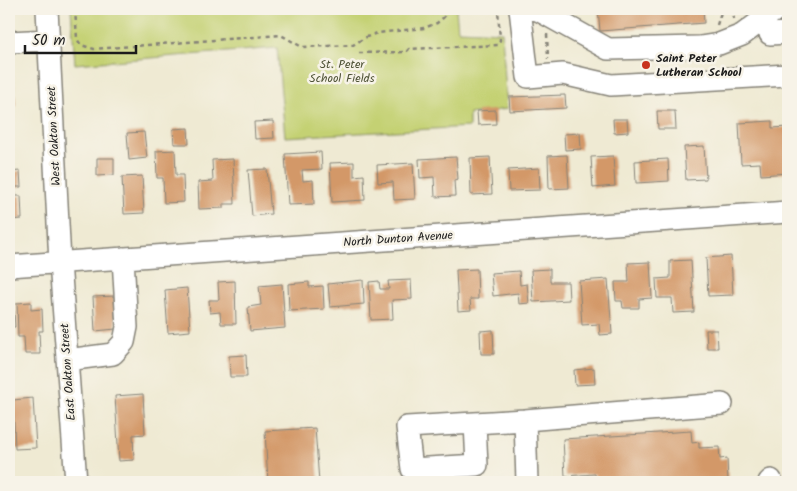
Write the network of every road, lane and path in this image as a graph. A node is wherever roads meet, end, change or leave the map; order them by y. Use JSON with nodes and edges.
{"nodes":[{"id":1,"x":47,"y":9,"type":"edge"},
{"id":2,"x":75,"y":9,"type":"edge"},
{"id":3,"x":448,"y":9,"type":"edge"},
{"id":4,"x":498,"y":9,"type":"edge"},
{"id":5,"x":520,"y":9,"type":"edge"},
{"id":6,"x":722,"y":9,"type":"edge"},
{"id":7,"x":777,"y":9,"type":"edge"},
{"id":8,"x":541,"y":13,"type":"edge"},
{"id":9,"x":764,"y":25,"type":"edge"},
{"id":10,"x":716,"y":28,"type":"dead end"},
{"id":11,"x":49,"y":40,"type":"junction"},
{"id":12,"x":9,"y":42,"type":"edge"},
{"id":13,"x":359,"y":53,"type":"dead end"},
{"id":14,"x":550,"y":75,"type":"junction"},
{"id":15,"x":788,"y":75,"type":"edge"},
{"id":16,"x":788,"y":212,"type":"edge"},
{"id":17,"x":123,"y":258,"type":"junction"},
{"id":18,"x":60,"y":262,"type":"junction"},
{"id":19,"x":9,"y":266,"type":"edge"},
{"id":20,"x":67,"y":360,"type":"junction"},
{"id":21,"x":722,"y":404,"type":"dead end"},
{"id":22,"x":524,"y":420,"type":"junction"},
{"id":23,"x":475,"y":423,"type":"dead end"},
{"id":24,"x":76,"y":482,"type":"edge"},
{"id":25,"x":526,"y":482,"type":"edge"}],
"edges":[{"from":1,"to":11,"type":"street","name":"West Oakton Street"},
{"from":2,"to":3,"type":"path"},
{"from":4,"to":13,"type":"path"},
{"from":5,"to":14,"type":"street"},
{"from":6,"to":10,"type":"path"},
{"from":7,"to":9,"type":"street"},
{"from":8,"to":9,"type":"street"},
{"from":8,"to":14,"type":"path"},
{"from":11,"to":12,"type":"street"},
{"from":11,"to":18,"type":"street","name":"West Oakton Street"},
{"from":14,"to":15,"type":"street"},
{"from":16,"to":17,"type":"street","name":"North Dunton Avenue"},
{"from":17,"to":18,"type":"street","name":"North Dunton Avenue"},
{"from":17,"to":20,"type":"street"},
{"from":18,"to":19,"type":"street","name":"North Dunton Avenue"},
{"from":18,"to":20,"type":"street","name":"East Oakton Street"},
{"from":20,"to":24,"type":"street","name":"East Oakton Street"},
{"from":21,"to":22,"type":"street"},
{"from":22,"to":23,"type":"street"},
{"from":22,"to":25,"type":"street"}]}
